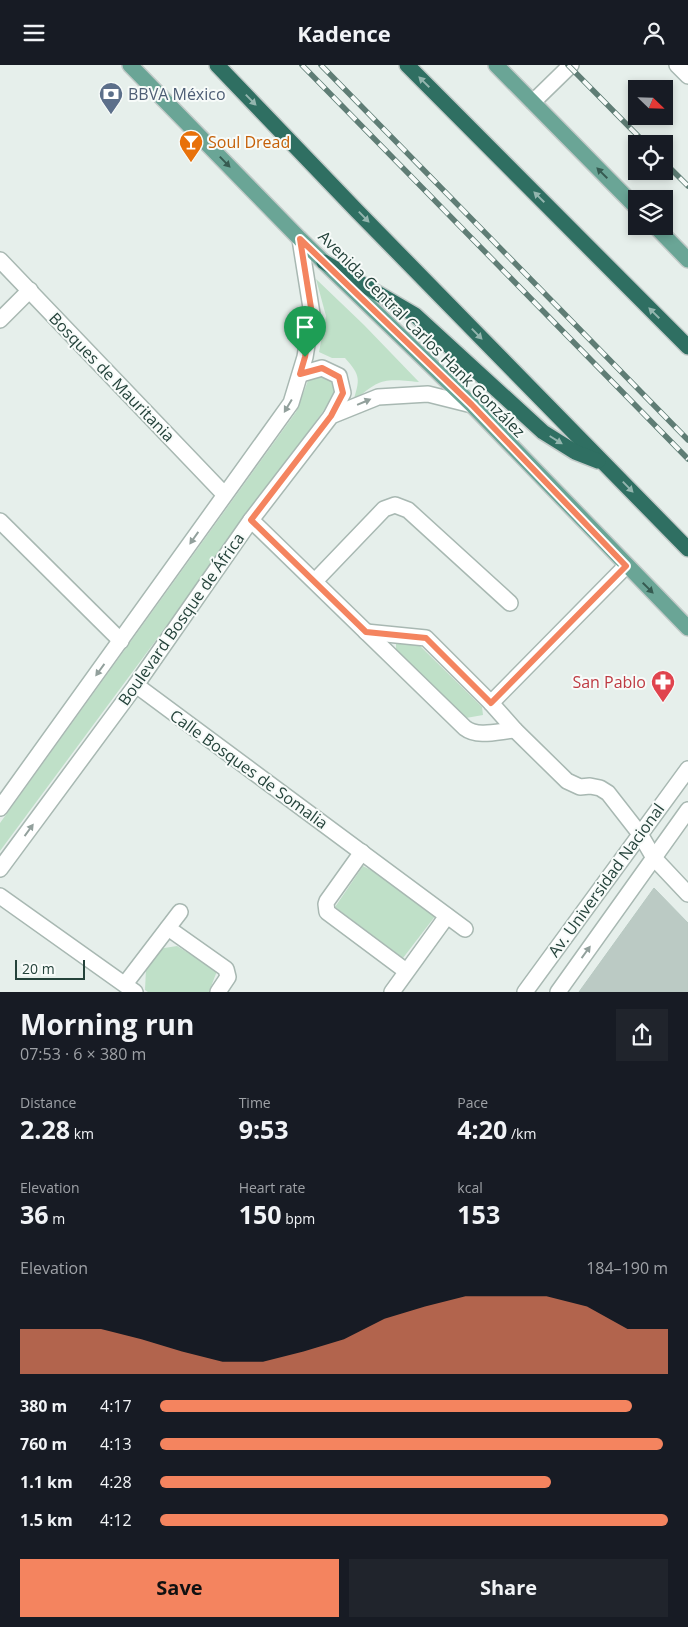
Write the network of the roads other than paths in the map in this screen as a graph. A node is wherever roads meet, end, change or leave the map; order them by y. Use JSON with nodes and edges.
{"nodes":[{"id":1,"x":130,"y":65,"type":"edge"},
{"id":2,"x":217,"y":65,"type":"edge"},
{"id":3,"x":408,"y":65,"type":"edge"},
{"id":4,"x":496,"y":65,"type":"edge"},
{"id":5,"x":571,"y":65,"type":"edge"},
{"id":6,"x":678,"y":65,"type":"edge"},
{"id":7,"x":688,"y":76,"type":"edge"},
{"id":8,"x":533,"y":102,"type":"junction"},
{"id":9,"x":628,"y":199,"type":"edge"},
{"id":10,"x":664,"y":235,"type":"edge"},
{"id":11,"x":300,"y":239,"type":"junction"},
{"id":12,"x":0,"y":260,"type":"edge"},
{"id":13,"x":688,"y":260,"type":"edge"},
{"id":14,"x":324,"y":262,"type":"junction"},
{"id":15,"x":30,"y":291,"type":"junction"},
{"id":16,"x":0,"y":320,"type":"edge"},
{"id":17,"x":688,"y":347,"type":"edge"},
{"id":18,"x":300,"y":374,"type":"junction"},
{"id":19,"x":472,"y":405,"type":"junction"},
{"id":20,"x":331,"y":416,"type":"junction"},
{"id":21,"x":605,"y":463,"type":"junction"},
{"id":22,"x":224,"y":494,"type":"junction"},
{"id":23,"x":251,"y":520,"type":"junction"},
{"id":24,"x":0,"y":521,"type":"edge"},
{"id":25,"x":688,"y":549,"type":"edge"},
{"id":26,"x":626,"y":566,"type":"junction"},
{"id":27,"x":315,"y":581,"type":"junction"},
{"id":28,"x":510,"y":603,"type":"dead end"},
{"id":29,"x":688,"y":628,"type":"edge"},
{"id":30,"x":366,"y":632,"type":"junction"},
{"id":31,"x":121,"y":641,"type":"junction"},
{"id":32,"x":136,"y":685,"type":"junction"},
{"id":33,"x":491,"y":703,"type":"junction"},
{"id":34,"x":515,"y":730,"type":"junction"},
{"id":35,"x":688,"y":769,"type":"edge"},
{"id":36,"x":0,"y":808,"type":"edge"},
{"id":37,"x":688,"y":810,"type":"edge"},
{"id":38,"x":640,"y":834,"type":"junction"},
{"id":39,"x":362,"y":852,"type":"junction"},
{"id":40,"x":654,"y":858,"type":"junction"},
{"id":41,"x":0,"y":869,"type":"edge"},
{"id":42,"x":688,"y":894,"type":"edge"},
{"id":43,"x":0,"y":895,"type":"edge"},
{"id":44,"x":180,"y":912,"type":"dead end"},
{"id":45,"x":447,"y":916,"type":"junction"},
{"id":46,"x":168,"y":929,"type":"junction"},
{"id":47,"x":465,"y":929,"type":"dead end"},
{"id":48,"x":406,"y":971,"type":"junction"},
{"id":49,"x":537,"y":975,"type":"junction"},
{"id":50,"x":130,"y":988,"type":"edge"},
{"id":51,"x":218,"y":992,"type":"edge"},
{"id":52,"x":392,"y":992,"type":"edge"},
{"id":53,"x":525,"y":992,"type":"edge"},
{"id":54,"x":557,"y":992,"type":"edge"}],
"edges":[{"from":1,"to":11,"type":"main road","name":"Avenida Central Carlos Hank González","one_way":true},
{"from":2,"to":21,"type":"highway","one_way":true},
{"from":17,"to":3,"type":"highway","one_way":true},
{"from":4,"to":8,"type":"main road"},
{"from":5,"to":8,"type":"street"},
{"from":6,"to":7,"type":"street"},
{"from":9,"to":8,"type":"main road","one_way":true},
{"from":10,"to":13,"type":"main road"},
{"from":11,"to":14,"type":"main road","name":"Avenida Central Carlos Hank González"},
{"from":11,"to":18,"type":"street"},
{"from":12,"to":15,"type":"street","name":"Bosques de Mauritania"},
{"from":14,"to":19,"type":"main road","name":"Avenida Central Carlos Hank González"},
{"from":14,"to":21,"type":"highway","one_way":true},
{"from":15,"to":16,"type":"street"},
{"from":15,"to":22,"type":"street","name":"Bosques de Mauritania"},
{"from":18,"to":20,"type":"street","name":"Boulevard Bosque de África"},
{"from":18,"to":22,"type":"street","one_way":true},
{"from":20,"to":19,"type":"street","one_way":true},
{"from":19,"to":26,"type":"main road","name":"Avenida Central Carlos Hank González"},
{"from":20,"to":23,"type":"street","name":"Boulevard Bosque de África"},
{"from":21,"to":25,"type":"highway","one_way":true},
{"from":22,"to":31,"type":"street","one_way":true},
{"from":23,"to":27,"type":"street"},
{"from":23,"to":32,"type":"street","name":"Boulevard Bosque de África"},
{"from":24,"to":31,"type":"street"},
{"from":26,"to":29,"type":"main road","name":"Avenida Central Carlos Hank González","one_way":true},
{"from":26,"to":33,"type":"street"},
{"from":27,"to":28,"type":"street"},
{"from":27,"to":30,"type":"street"},
{"from":30,"to":33,"type":"street"},
{"from":30,"to":34,"type":"street"},
{"from":31,"to":36,"type":"street","one_way":true},
{"from":32,"to":39,"type":"street","name":"Calle Bosques de Somalia"},
{"from":41,"to":32,"type":"street","name":"Boulevard Bosque de África","one_way":true},
{"from":33,"to":34,"type":"street"},
{"from":34,"to":38,"type":"street"},
{"from":35,"to":38,"type":"street","name":"Av. Universidad Nacional"},
{"from":37,"to":40,"type":"street","name":"Av. Universidad Nacional"},
{"from":38,"to":40,"type":"street"},
{"from":38,"to":49,"type":"street","name":"Av. Universidad Nacional"},
{"from":39,"to":45,"type":"street","name":"Calle Bosques de Somalia"},
{"from":39,"to":48,"type":"street"},
{"from":40,"to":42,"type":"street"},
{"from":54,"to":40,"type":"street","name":"Av. Universidad Nacional","one_way":true},
{"from":43,"to":50,"type":"street"},
{"from":44,"to":46,"type":"street"},
{"from":45,"to":47,"type":"street","name":"Calle Bosques de Somalia"},
{"from":45,"to":48,"type":"street"},
{"from":46,"to":50,"type":"street"},
{"from":46,"to":51,"type":"street"},
{"from":48,"to":52,"type":"street"},
{"from":49,"to":53,"type":"street","name":"Av. Universidad Nacional"},
{"from":49,"to":54,"type":"street"}]}
